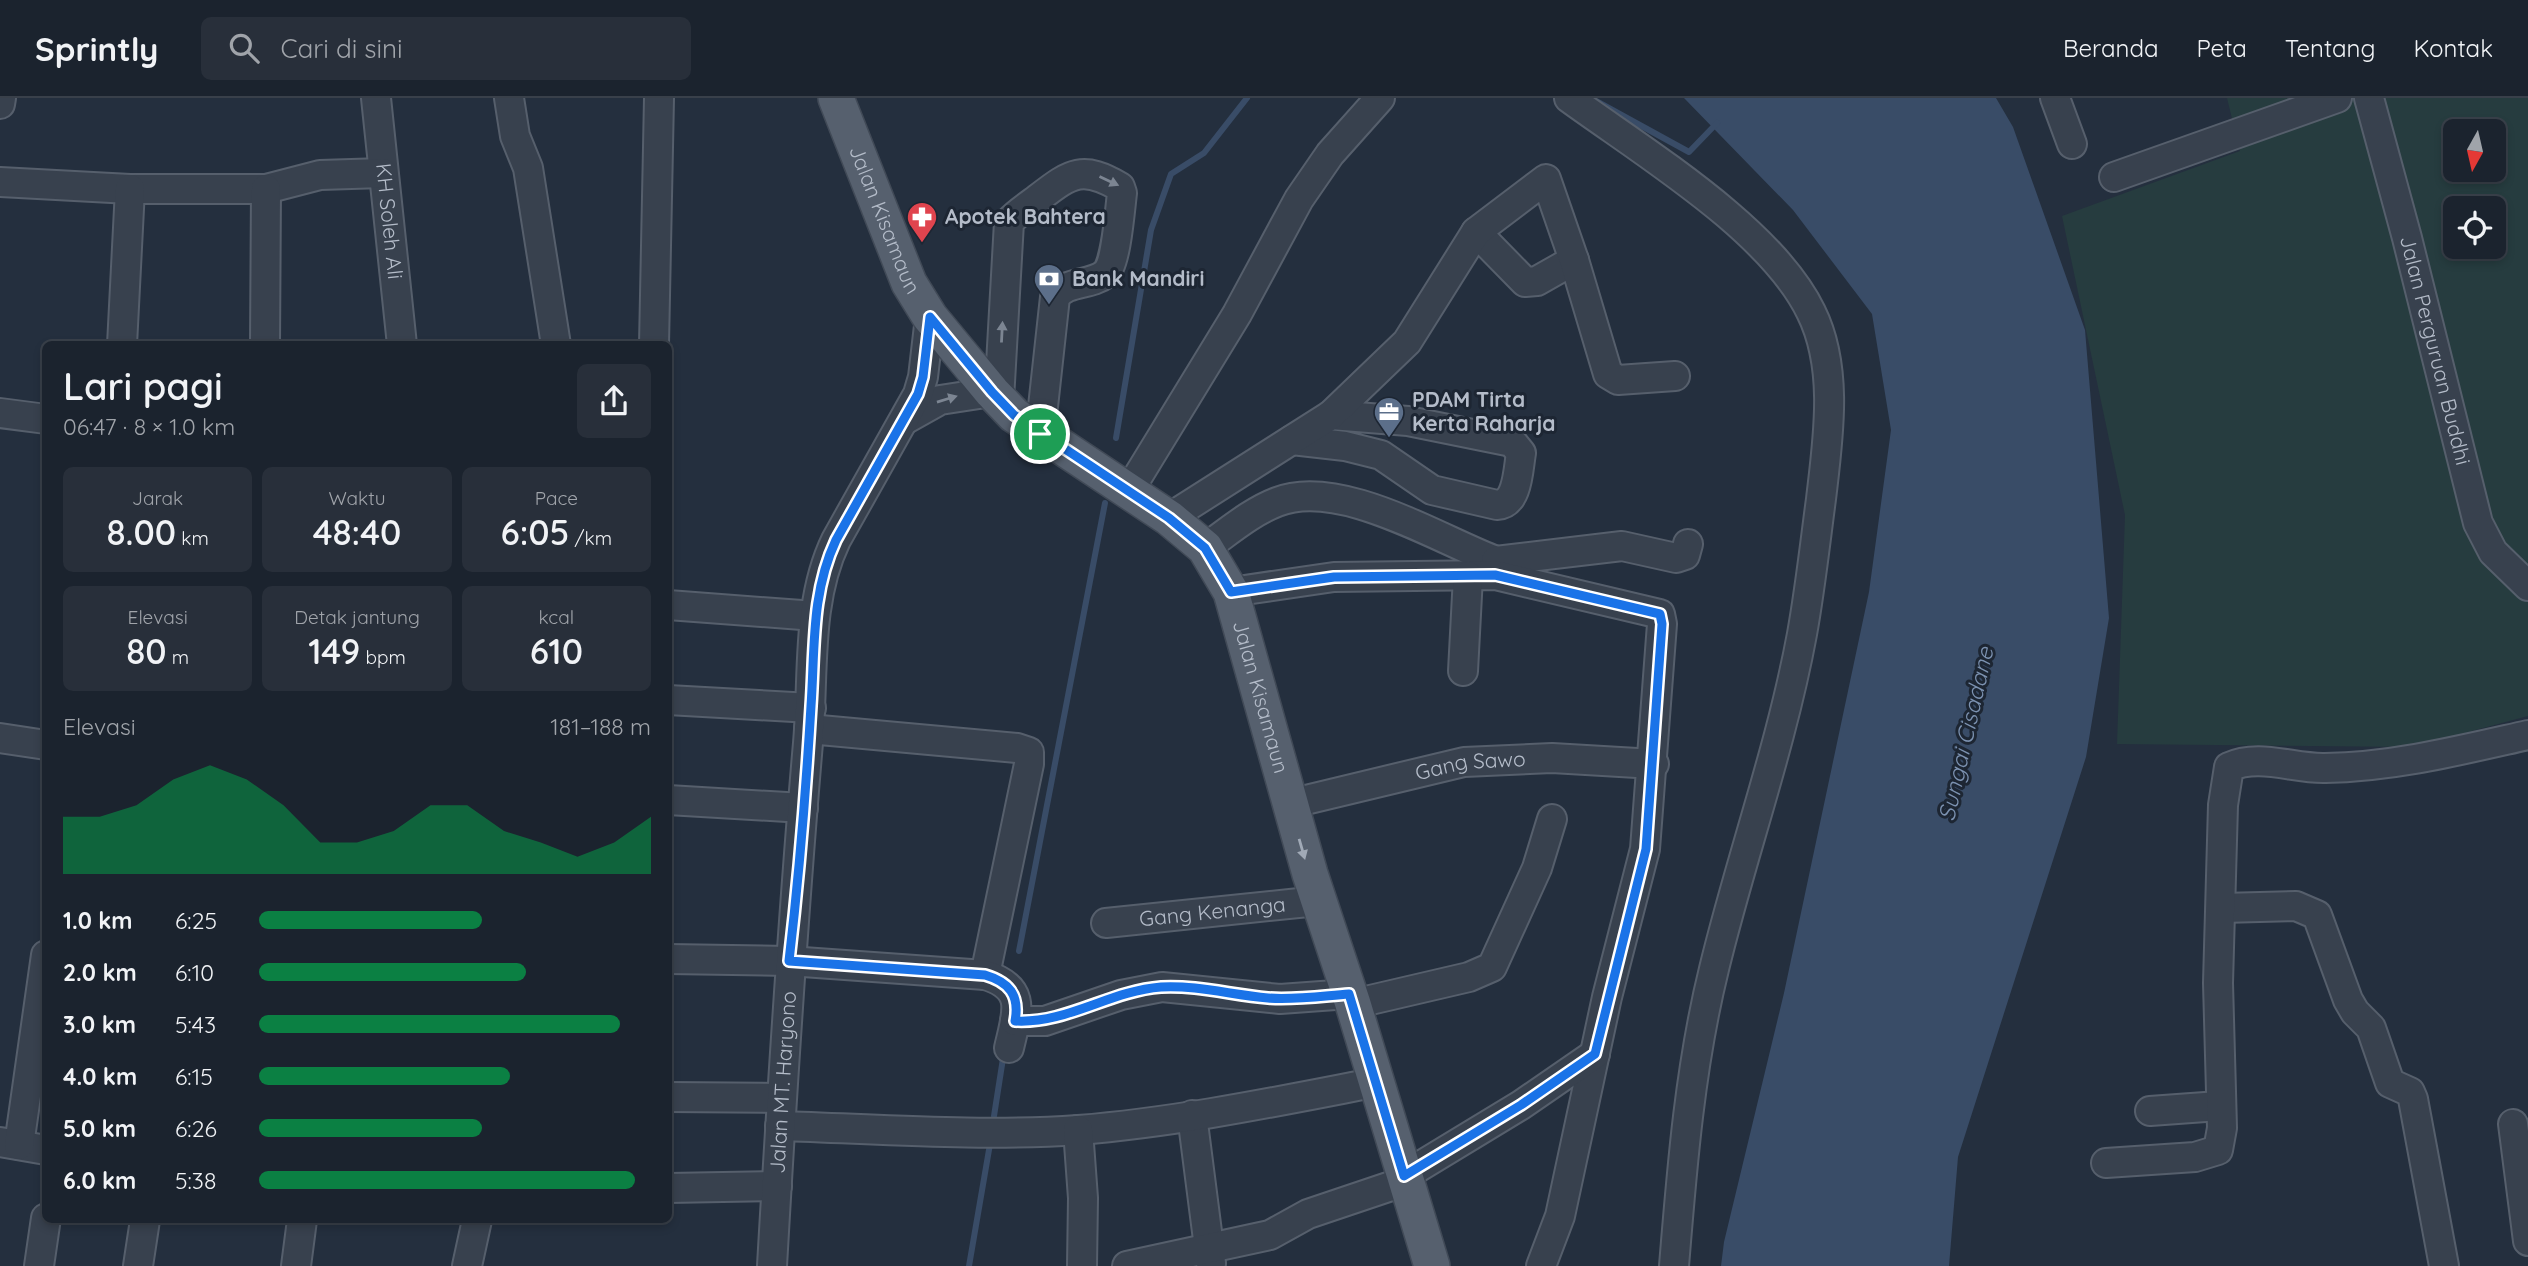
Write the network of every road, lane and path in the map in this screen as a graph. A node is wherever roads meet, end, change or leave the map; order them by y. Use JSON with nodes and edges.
{"nodes":[{"id":1,"x":1,"y":98,"type":"edge"},
{"id":2,"x":376,"y":98,"type":"edge"},
{"id":3,"x":509,"y":98,"type":"edge"},
{"id":4,"x":659,"y":98,"type":"edge"},
{"id":5,"x":836,"y":98,"type":"edge"},
{"id":6,"x":1380,"y":98,"type":"edge"},
{"id":7,"x":1569,"y":98,"type":"edge"},
{"id":8,"x":2055,"y":98,"type":"edge"},
{"id":9,"x":2337,"y":98,"type":"edge"},
{"id":10,"x":2369,"y":98,"type":"edge"},
{"id":11,"x":0,"y":104,"type":"edge"},
{"id":12,"x":2072,"y":144,"type":"dead end"},
{"id":13,"x":383,"y":173,"type":"junction"},
{"id":14,"x":2114,"y":177,"type":"dead end"},
{"id":15,"x":0,"y":182,"type":"edge"},
{"id":16,"x":130,"y":189,"type":"junction"},
{"id":17,"x":266,"y":189,"type":"junction"},
{"id":18,"x":1476,"y":232,"type":"junction"},
{"id":19,"x":1574,"y":260,"type":"junction"},
{"id":20,"x":930,"y":317,"type":"junction"},
{"id":21,"x":122,"y":341,"type":"edge"},
{"id":22,"x":265,"y":341,"type":"edge"},
{"id":23,"x":402,"y":341,"type":"edge"},
{"id":24,"x":555,"y":341,"type":"edge"},
{"id":25,"x":654,"y":341,"type":"edge"},
{"id":26,"x":1675,"y":376,"type":"dead end"},
{"id":27,"x":995,"y":396,"type":"junction"},
{"id":28,"x":0,"y":413,"type":"edge"},
{"id":29,"x":1331,"y":415,"type":"junction"},
{"id":30,"x":42,"y":418,"type":"edge"},
{"id":31,"x":906,"y":419,"type":"junction"},
{"id":32,"x":1040,"y":434,"type":"junction"},
{"id":33,"x":1292,"y":440,"type":"junction"},
{"id":34,"x":1130,"y":489,"type":"junction"},
{"id":35,"x":1169,"y":518,"type":"junction"},
{"id":36,"x":1688,"y":544,"type":"dead end"},
{"id":37,"x":1205,"y":548,"type":"junction"},
{"id":38,"x":1486,"y":570,"type":"junction"},
{"id":39,"x":2528,"y":586,"type":"edge"},
{"id":40,"x":1231,"y":592,"type":"junction"},
{"id":41,"x":672,"y":605,"type":"edge"},
{"id":42,"x":816,"y":616,"type":"junction"},
{"id":43,"x":1463,"y":671,"type":"dead end"},
{"id":44,"x":672,"y":701,"type":"edge"},
{"id":45,"x":810,"y":719,"type":"junction"},
{"id":46,"x":2528,"y":735,"type":"edge"},
{"id":47,"x":0,"y":738,"type":"edge"},
{"id":48,"x":42,"y":744,"type":"edge"},
{"id":49,"x":1654,"y":764,"type":"junction"},
{"id":50,"x":672,"y":800,"type":"edge"},
{"id":51,"x":1289,"y":804,"type":"junction"},
{"id":52,"x":803,"y":808,"type":"junction"},
{"id":53,"x":1552,"y":819,"type":"dead end"},
{"id":54,"x":1318,"y":901,"type":"junction"},
{"id":55,"x":2222,"y":908,"type":"junction"},
{"id":56,"x":1106,"y":923,"type":"dead end"},
{"id":57,"x":672,"y":959,"type":"edge"},
{"id":58,"x":789,"y":961,"type":"junction"},
{"id":59,"x":985,"y":975,"type":"junction"},
{"id":60,"x":42,"y":987,"type":"edge"},
{"id":61,"x":1351,"y":999,"type":"junction"},
{"id":62,"x":1595,"y":1054,"type":"junction"},
{"id":63,"x":1377,"y":1082,"type":"junction"},
{"id":64,"x":672,"y":1098,"type":"edge"},
{"id":65,"x":2219,"y":1106,"type":"junction"},
{"id":66,"x":2150,"y":1111,"type":"dead end"},
{"id":67,"x":780,"y":1112,"type":"junction"},
{"id":68,"x":1192,"y":1115,"type":"junction"},
{"id":69,"x":2513,"y":1124,"type":"dead end"},
{"id":70,"x":1078,"y":1130,"type":"junction"},
{"id":71,"x":22,"y":1146,"type":"edge"},
{"id":72,"x":2106,"y":1163,"type":"dead end"},
{"id":73,"x":1405,"y":1178,"type":"junction"},
{"id":74,"x":776,"y":1186,"type":"junction"},
{"id":75,"x":672,"y":1188,"type":"edge"},
{"id":76,"x":45,"y":1223,"type":"edge"},
{"id":77,"x":145,"y":1223,"type":"edge"},
{"id":78,"x":302,"y":1223,"type":"edge"},
{"id":79,"x":476,"y":1223,"type":"edge"},
{"id":80,"x":2528,"y":1241,"type":"edge"},
{"id":81,"x":1210,"y":1256,"type":"edge"},
{"id":82,"x":39,"y":1266,"type":"edge"},
{"id":83,"x":138,"y":1266,"type":"edge"},
{"id":84,"x":296,"y":1266,"type":"edge"},
{"id":85,"x":467,"y":1266,"type":"edge"},
{"id":86,"x":772,"y":1266,"type":"edge"},
{"id":87,"x":1082,"y":1266,"type":"edge"},
{"id":88,"x":1127,"y":1266,"type":"edge"},
{"id":89,"x":1432,"y":1266,"type":"edge"},
{"id":90,"x":1541,"y":1266,"type":"edge"},
{"id":91,"x":1674,"y":1266,"type":"edge"},
{"id":92,"x":2444,"y":1266,"type":"edge"}],
"edges":[{"from":1,"to":11,"type":"street"},
{"from":2,"to":13,"type":"street","name":"KH Soleh Ali"},
{"from":3,"to":24,"type":"street"},
{"from":4,"to":25,"type":"street"},
{"from":5,"to":20,"type":"main road","name":"Jalan Kisamaun"},
{"from":6,"to":34,"type":"street"},
{"from":7,"to":91,"type":"street"},
{"from":8,"to":12,"type":"street"},
{"from":9,"to":14,"type":"street"},
{"from":10,"to":39,"type":"street","name":"Jalan Perguruan Buddhi"},
{"from":13,"to":17,"type":"street"},
{"from":13,"to":23,"type":"street","name":"KH Soleh Ali"},
{"from":15,"to":16,"type":"street"},
{"from":16,"to":17,"type":"street"},
{"from":16,"to":21,"type":"street"},
{"from":17,"to":22,"type":"street"},
{"from":18,"to":19,"type":"street"},
{"from":18,"to":19,"type":"street"},
{"from":18,"to":29,"type":"street"},
{"from":19,"to":26,"type":"street"},
{"from":20,"to":27,"type":"main road","name":"Jalan Kisamaun"},
{"from":20,"to":31,"type":"street","name":"Jalan MT. Haryono"},
{"from":31,"to":27,"type":"street","name":"Jalan MT. Haryono","one_way":true},
{"from":27,"to":32,"type":"main road","name":"Jalan Kisamaun"},
{"from":27,"to":32,"type":"street","one_way":true},
{"from":28,"to":30,"type":"street"},
{"from":29,"to":33,"type":"street"},
{"from":29,"to":33,"type":"street"},
{"from":31,"to":42,"type":"street","name":"Jalan MT. Haryono"},
{"from":32,"to":34,"type":"main road","name":"Jalan Kisamaun"},
{"from":33,"to":35,"type":"street"},
{"from":34,"to":35,"type":"main road","name":"Jalan Kisamaun"},
{"from":35,"to":37,"type":"main road","name":"Jalan Kisamaun"},
{"from":36,"to":38,"type":"street"},
{"from":37,"to":38,"type":"street"},
{"from":37,"to":40,"type":"main road","name":"Jalan Kisamaun"},
{"from":38,"to":40,"type":"street"},
{"from":38,"to":43,"type":"street"},
{"from":38,"to":49,"type":"street"},
{"from":40,"to":51,"type":"main road","name":"Jalan Kisamaun"},
{"from":41,"to":42,"type":"street"},
{"from":42,"to":45,"type":"street","name":"Jalan MT. Haryono"},
{"from":44,"to":45,"type":"street"},
{"from":45,"to":52,"type":"street","name":"Jalan MT. Haryono"},
{"from":45,"to":59,"type":"street"},
{"from":46,"to":55,"type":"street"},
{"from":47,"to":48,"type":"street"},
{"from":49,"to":51,"type":"street","name":"Gang Sawo"},
{"from":49,"to":62,"type":"street"},
{"from":50,"to":52,"type":"street"},
{"from":51,"to":54,"type":"main road","name":"Jalan Kisamaun","one_way":true},
{"from":52,"to":58,"type":"street","name":"Jalan MT. Haryono"},
{"from":53,"to":61,"type":"street"},
{"from":54,"to":56,"type":"street","name":"Gang Kenanga"},
{"from":54,"to":61,"type":"main road","name":"Jalan Kisamaun"},
{"from":55,"to":65,"type":"street"},
{"from":55,"to":92,"type":"street"},
{"from":57,"to":58,"type":"street"},
{"from":58,"to":59,"type":"street"},
{"from":58,"to":67,"type":"street","name":"Jalan MT. Haryono"},
{"from":59,"to":61,"type":"street"},
{"from":60,"to":71,"type":"street"},
{"from":61,"to":63,"type":"main road","name":"Jalan Kisamaun"},
{"from":62,"to":73,"type":"street"},
{"from":62,"to":90,"type":"street"},
{"from":63,"to":68,"type":"street"},
{"from":63,"to":73,"type":"main road","name":"Jalan Kisamaun"},
{"from":64,"to":67,"type":"street"},
{"from":65,"to":66,"type":"street"},
{"from":65,"to":72,"type":"street"},
{"from":67,"to":70,"type":"street"},
{"from":67,"to":74,"type":"street","name":"Jalan MT. Haryono"},
{"from":68,"to":70,"type":"street"},
{"from":68,"to":81,"type":"street"},
{"from":69,"to":80,"type":"street"},
{"from":70,"to":87,"type":"street"},
{"from":73,"to":81,"type":"street"},
{"from":73,"to":89,"type":"main road","name":"Jalan Kisamaun"},
{"from":74,"to":75,"type":"street"},
{"from":74,"to":86,"type":"street","name":"Jalan MT. Haryono"},
{"from":76,"to":82,"type":"street"},
{"from":77,"to":83,"type":"street"},
{"from":78,"to":84,"type":"street"},
{"from":79,"to":85,"type":"street"},
{"from":81,"to":88,"type":"street"}]}
